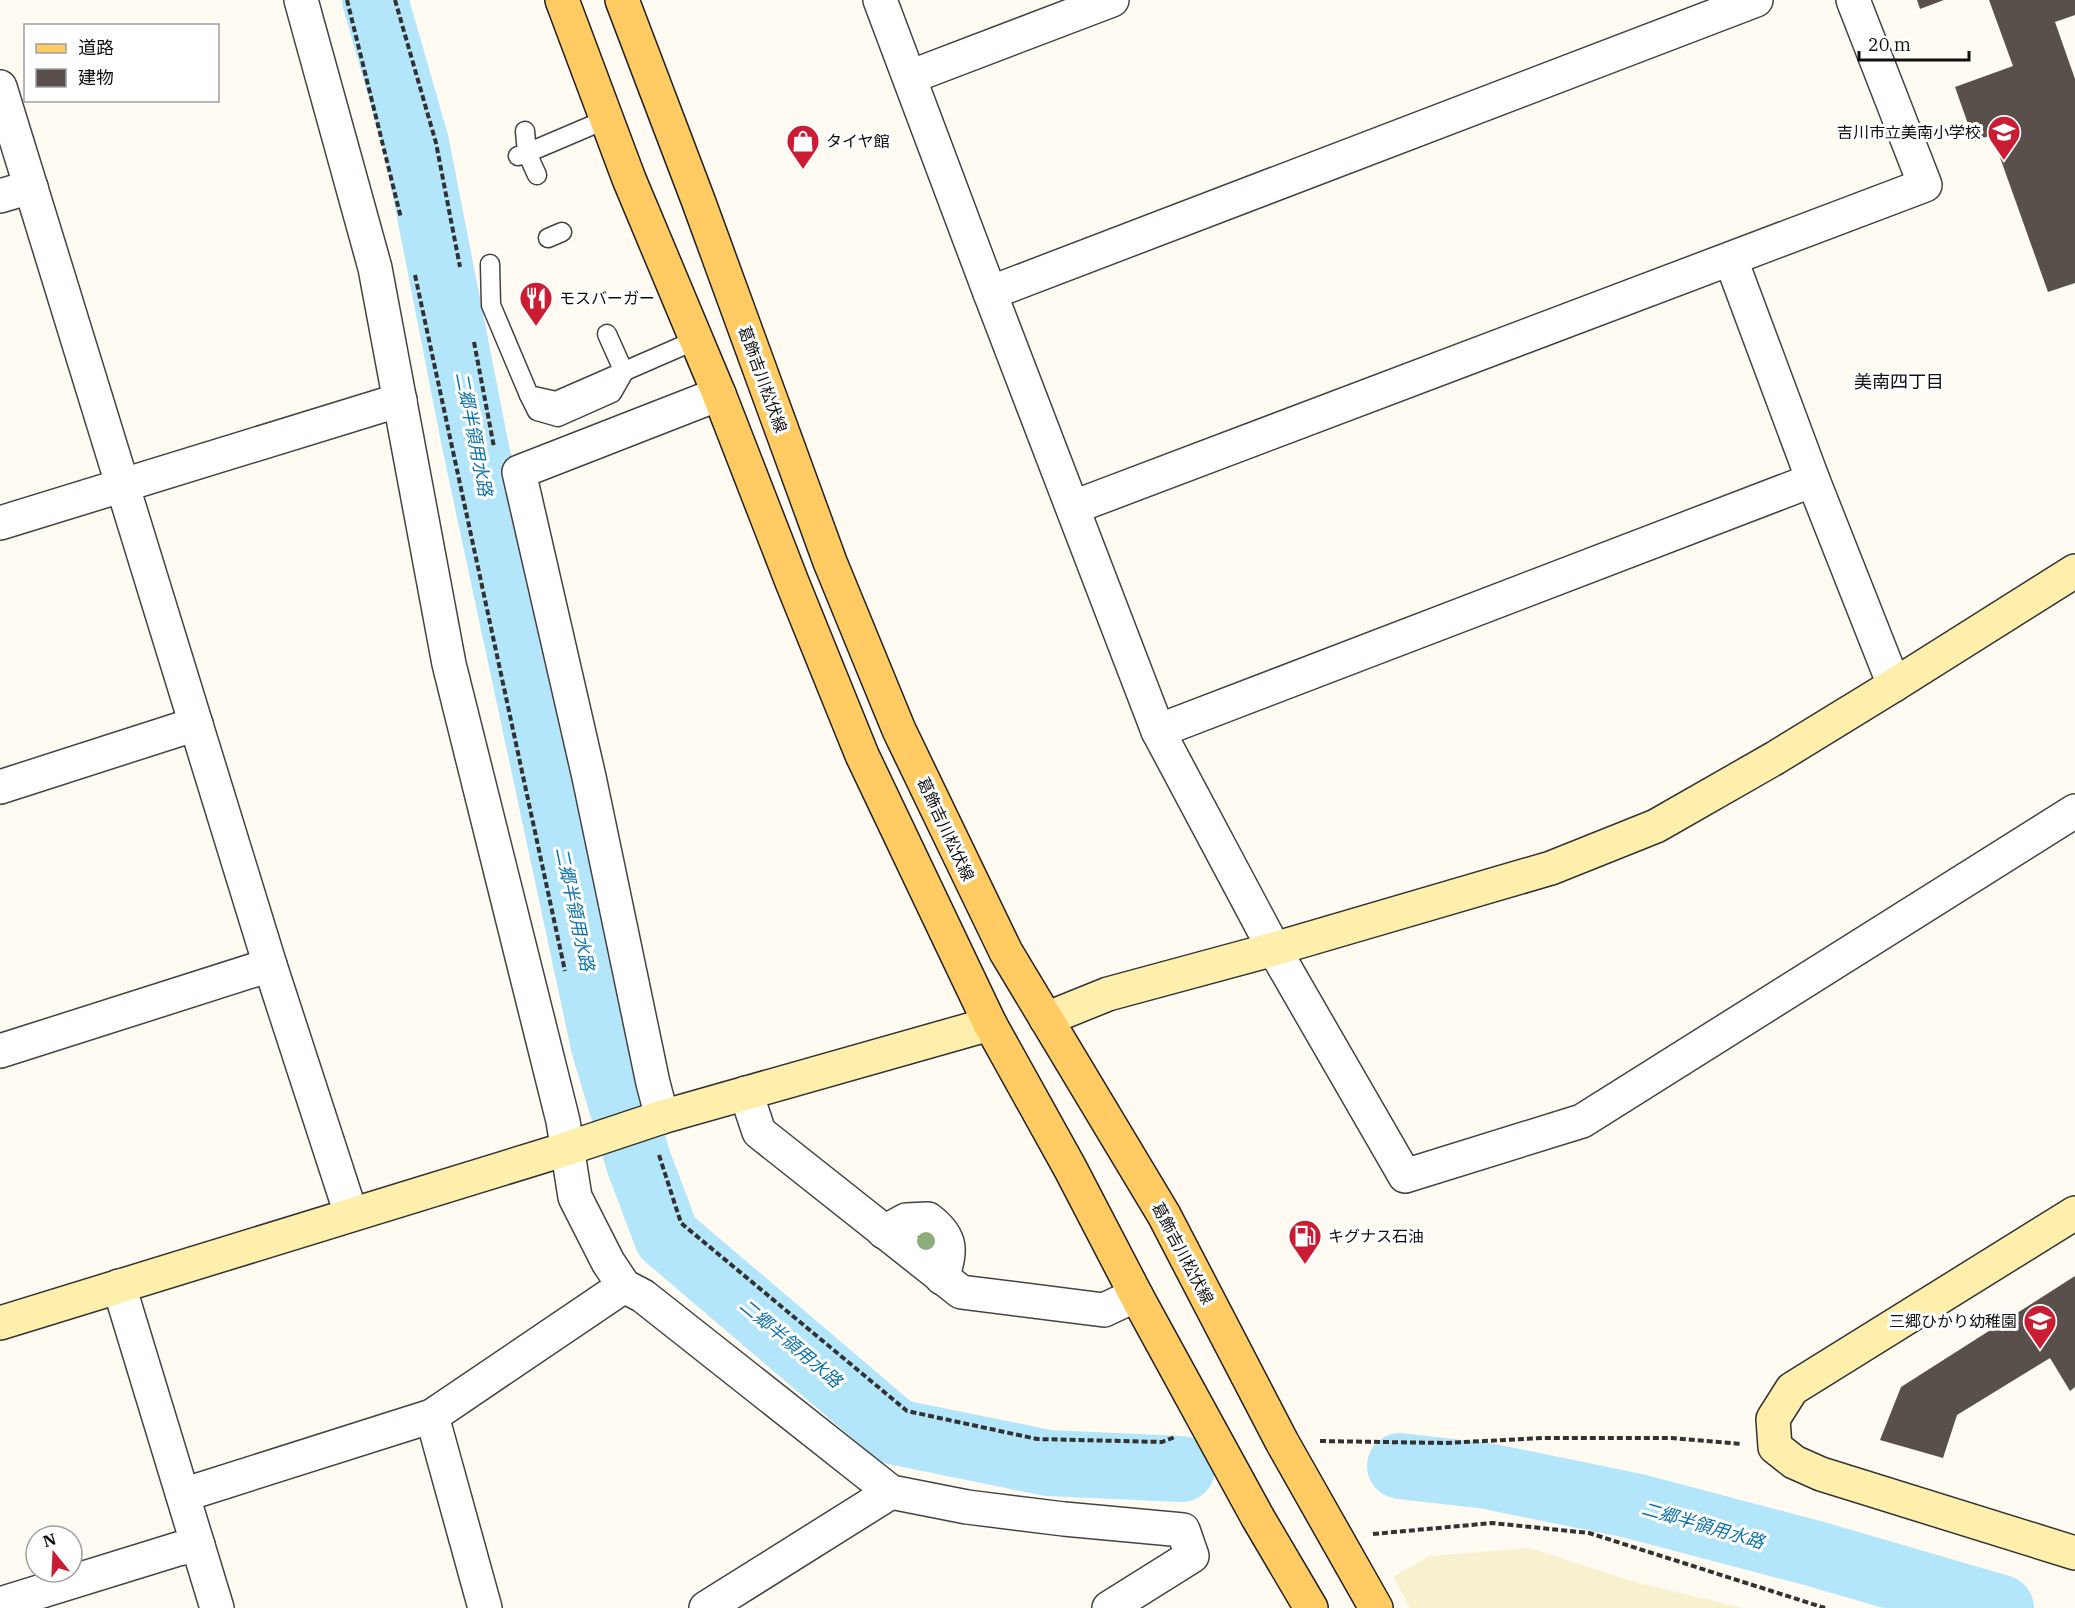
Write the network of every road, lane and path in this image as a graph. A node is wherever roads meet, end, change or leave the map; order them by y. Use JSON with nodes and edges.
{"nodes":[{"id":1,"x":301,"y":0,"type":"edge"},
{"id":2,"x":347,"y":0,"type":"edge"},
{"id":3,"x":395,"y":0,"type":"edge"},
{"id":4,"x":562,"y":0,"type":"edge"},
{"id":5,"x":622,"y":0,"type":"edge"},
{"id":6,"x":880,"y":0,"type":"edge"},
{"id":7,"x":1112,"y":0,"type":"edge"},
{"id":8,"x":1756,"y":0,"type":"edge"},
{"id":9,"x":1853,"y":0,"type":"edge"},
{"id":10,"x":910,"y":76,"type":"junction"},
{"id":11,"x":0,"y":87,"type":"edge"},
{"id":12,"x":607,"y":119,"type":"junction"},
{"id":13,"x":525,"y":132,"type":"dead end"},
{"id":14,"x":523,"y":154,"type":"junction"},
{"id":15,"x":537,"y":175,"type":"dead end"},
{"id":16,"x":31,"y":187,"type":"junction"},
{"id":17,"x":0,"y":196,"type":"edge"},
{"id":18,"x":402,"y":221,"type":"dead end"},
{"id":19,"x":1731,"y":260,"type":"junction"},
{"id":20,"x":490,"y":264,"type":"dead end"},
{"id":21,"x":413,"y":265,"type":"dead end"},
{"id":22,"x":460,"y":270,"type":"dead end"},
{"id":23,"x":990,"y":293,"type":"junction"},
{"id":24,"x":607,"y":334,"type":"dead end"},
{"id":25,"x":474,"y":339,"type":"dead end"},
{"id":26,"x":696,"y":340,"type":"junction"},
{"id":27,"x":624,"y":372,"type":"junction"},
{"id":28,"x":719,"y":394,"type":"junction"},
{"id":29,"x":400,"y":400,"type":"junction"},
{"id":30,"x":495,"y":454,"type":"dead end"},
{"id":31,"x":1812,"y":480,"type":"junction"},
{"id":32,"x":123,"y":485,"type":"junction"},
{"id":33,"x":1074,"y":507,"type":"junction"},
{"id":34,"x":0,"y":523,"type":"edge"},
{"id":35,"x":2075,"y":570,"type":"edge"},
{"id":36,"x":1894,"y":685,"type":"junction"},
{"id":37,"x":196,"y":724,"type":"junction"},
{"id":38,"x":1158,"y":730,"type":"junction"},
{"id":39,"x":0,"y":787,"type":"edge"},
{"id":40,"x":2075,"y":811,"type":"edge"},
{"id":41,"x":1274,"y":949,"type":"junction"},
{"id":42,"x":270,"y":965,"type":"junction"},
{"id":43,"x":567,"y":981,"type":"dead end"},
{"id":44,"x":1046,"y":1019,"type":"junction"},
{"id":45,"x":990,"y":1024,"type":"junction"},
{"id":46,"x":0,"y":1051,"type":"edge"},
{"id":47,"x":746,"y":1093,"type":"junction"},
{"id":48,"x":650,"y":1121,"type":"junction"},
{"id":49,"x":566,"y":1149,"type":"junction"},
{"id":50,"x":2075,"y":1213,"type":"edge"},
{"id":51,"x":351,"y":1214,"type":"junction"},
{"id":52,"x":119,"y":1286,"type":"junction"},
{"id":53,"x":624,"y":1286,"type":"junction"},
{"id":54,"x":1136,"y":1294,"type":"junction"},
{"id":55,"x":0,"y":1323,"type":"edge"},
{"id":56,"x":432,"y":1416,"type":"junction"},
{"id":57,"x":1180,"y":1434,"type":"dead end"},
{"id":58,"x":1282,"y":1443,"type":"junction"},
{"id":59,"x":1775,"y":1447,"type":"junction"},
{"id":60,"x":891,"y":1492,"type":"junction"},
{"id":61,"x":183,"y":1495,"type":"junction"},
{"id":62,"x":198,"y":1545,"type":"junction"},
{"id":63,"x":2075,"y":1552,"type":"edge"},
{"id":64,"x":1344,"y":1553,"type":"junction"},
{"id":65,"x":0,"y":1604,"type":"edge"},
{"id":66,"x":217,"y":1608,"type":"edge"},
{"id":67,"x":485,"y":1608,"type":"edge"},
{"id":68,"x":706,"y":1608,"type":"edge"},
{"id":69,"x":1109,"y":1608,"type":"edge"},
{"id":70,"x":1311,"y":1608,"type":"edge"},
{"id":71,"x":1376,"y":1608,"type":"edge"},
{"id":72,"x":1825,"y":1608,"type":"edge"}],
"edges":[{"from":1,"to":29,"type":"street"},
{"from":2,"to":18,"type":"path"},
{"from":3,"to":22,"type":"path"},
{"from":4,"to":12,"type":"main road"},
{"from":5,"to":44,"type":"main road","name":"葛飾吉川松伏線"},
{"from":6,"to":10,"type":"street"},
{"from":7,"to":10,"type":"street"},
{"from":8,"to":23,"type":"street"},
{"from":9,"to":19,"type":"street"},
{"from":10,"to":23,"type":"street"},
{"from":11,"to":16,"type":"street"},
{"from":12,"to":14,"type":"lane"},
{"from":12,"to":26,"type":"main road"},
{"from":13,"to":14,"type":"lane"},
{"from":14,"to":15,"type":"lane"},
{"from":16,"to":17,"type":"street"},
{"from":16,"to":32,"type":"street"},
{"from":19,"to":31,"type":"street"},
{"from":19,"to":33,"type":"street"},
{"from":20,"to":27,"type":"lane"},
{"from":21,"to":43,"type":"path"},
{"from":23,"to":33,"type":"street"},
{"from":24,"to":27,"type":"lane"},
{"from":25,"to":30,"type":"path"},
{"from":26,"to":27,"type":"lane"},
{"from":26,"to":28,"type":"main road"},
{"from":28,"to":45,"type":"main road"},
{"from":28,"to":48,"type":"street"},
{"from":29,"to":32,"type":"street"},
{"from":29,"to":49,"type":"street"},
{"from":31,"to":36,"type":"street"},
{"from":31,"to":38,"type":"street"},
{"from":32,"to":34,"type":"street"},
{"from":32,"to":37,"type":"street"},
{"from":33,"to":38,"type":"street"},
{"from":35,"to":36,"type":"street"},
{"from":36,"to":41,"type":"street"},
{"from":37,"to":39,"type":"street"},
{"from":37,"to":42,"type":"street"},
{"from":38,"to":41,"type":"street"},
{"from":40,"to":41,"type":"street"},
{"from":41,"to":44,"type":"street"},
{"from":42,"to":46,"type":"street"},
{"from":42,"to":51,"type":"street"},
{"from":44,"to":58,"type":"main road","name":"葛飾吉川松伏線"},
{"from":45,"to":47,"type":"street"},
{"from":45,"to":54,"type":"main road"},
{"from":47,"to":48,"type":"street"},
{"from":47,"to":54,"type":"street"},
{"from":48,"to":49,"type":"street"},
{"from":48,"to":57,"type":"path"},
{"from":49,"to":51,"type":"street"},
{"from":49,"to":53,"type":"street"},
{"from":50,"to":59,"type":"street"},
{"from":51,"to":52,"type":"street"},
{"from":52,"to":55,"type":"street"},
{"from":52,"to":61,"type":"street"},
{"from":53,"to":56,"type":"street"},
{"from":53,"to":60,"type":"street"},
{"from":54,"to":70,"type":"main road"},
{"from":56,"to":61,"type":"street"},
{"from":56,"to":67,"type":"street"},
{"from":58,"to":59,"type":"path"},
{"from":58,"to":64,"type":"main road","name":"葛飾吉川松伏線"},
{"from":59,"to":63,"type":"street"},
{"from":60,"to":68,"type":"street"},
{"from":60,"to":69,"type":"street"},
{"from":61,"to":62,"type":"street"},
{"from":62,"to":65,"type":"street"},
{"from":62,"to":66,"type":"street"},
{"from":64,"to":71,"type":"main road","name":"葛飾吉川松伏線"},
{"from":64,"to":72,"type":"path"}]}
